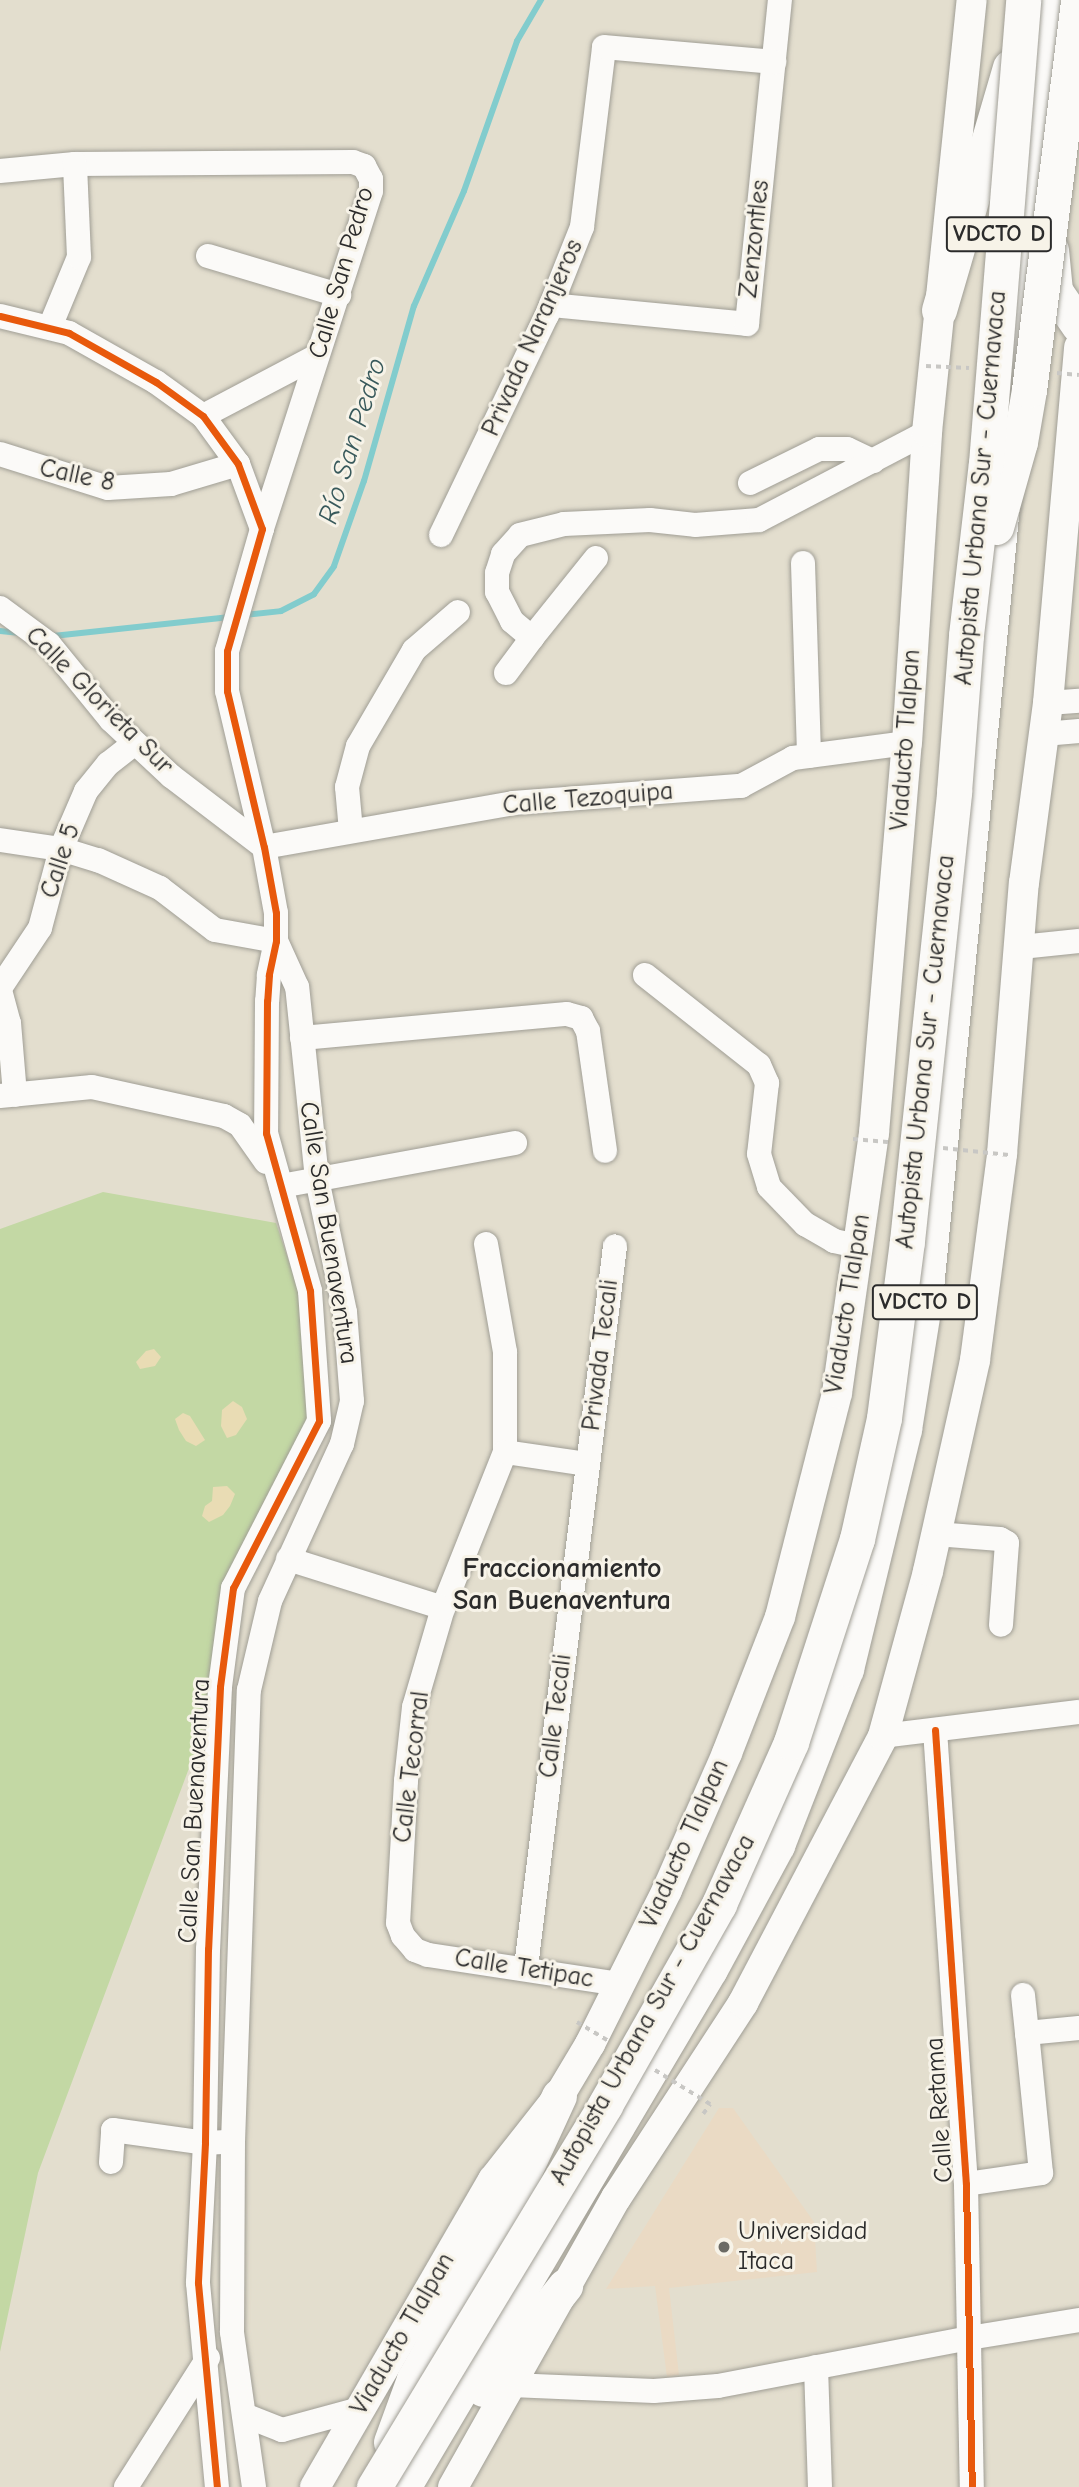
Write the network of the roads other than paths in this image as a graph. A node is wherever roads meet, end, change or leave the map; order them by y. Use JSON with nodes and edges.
{"nodes":[{"id":1,"x":779,"y":0,"type":"edge"},
{"id":2,"x":972,"y":0,"type":"edge"},
{"id":3,"x":1078,"y":0,"type":"edge"},
{"id":4,"x":1028,"y":3,"type":"edge"},
{"id":5,"x":774,"y":62,"type":"junction"},
{"id":6,"x":1026,"y":63,"type":"junction"},
{"id":7,"x":75,"y":164,"type":"junction"},
{"id":8,"x":0,"y":171,"type":"edge"},
{"id":9,"x":208,"y":256,"type":"dead end"},
{"id":10,"x":339,"y":295,"type":"junction"},
{"id":11,"x":551,"y":305,"type":"junction"},
{"id":12,"x":939,"y":310,"type":"junction"},
{"id":13,"x":0,"y":316,"type":"edge"},
{"id":14,"x":1079,"y":326,"type":"edge"},
{"id":15,"x":50,"y":327,"type":"junction"},
{"id":16,"x":1079,"y":347,"type":"edge"},
{"id":17,"x":317,"y":356,"type":"junction"},
{"id":18,"x":202,"y":415,"type":"junction"},
{"id":19,"x":927,"y":432,"type":"junction"},
{"id":20,"x":0,"y":454,"type":"edge"},
{"id":21,"x":873,"y":461,"type":"junction"},
{"id":22,"x":238,"y":464,"type":"junction"},
{"id":23,"x":750,"y":483,"type":"dead end"},
{"id":24,"x":262,"y":529,"type":"junction"},
{"id":25,"x":441,"y":535,"type":"dead end"},
{"id":26,"x":1070,"y":541,"type":"edge"},
{"id":27,"x":989,"y":550,"type":"junction"},
{"id":28,"x":596,"y":558,"type":"dead end"},
{"id":29,"x":803,"y":563,"type":"dead end"},
{"id":30,"x":7,"y":612,"type":"edge"},
{"id":31,"x":458,"y":612,"type":"dead end"},
{"id":32,"x":532,"y":638,"type":"junction"},
{"id":33,"x":228,"y":651,"type":"joint"},
{"id":34,"x":506,"y":673,"type":"dead end"},
{"id":35,"x":1079,"y":701,"type":"edge"},
{"id":36,"x":1048,"y":703,"type":"junction"},
{"id":37,"x":1079,"y":731,"type":"edge"},
{"id":38,"x":1044,"y":734,"type":"junction"},
{"id":39,"x":135,"y":743,"type":"junction"},
{"id":40,"x":907,"y":743,"type":"junction"},
{"id":41,"x":809,"y":756,"type":"junction"},
{"id":42,"x":351,"y":831,"type":"junction"},
{"id":43,"x":0,"y":840,"type":"edge"},
{"id":44,"x":264,"y":847,"type":"junction"},
{"id":45,"x":61,"y":849,"type":"junction"},
{"id":46,"x":1079,"y":940,"type":"edge"},
{"id":47,"x":276,"y":941,"type":"junction"},
{"id":48,"x":1021,"y":947,"type":"junction"},
{"id":49,"x":645,"y":975,"type":"dead end"},
{"id":50,"x":0,"y":989,"type":"edge"},
{"id":51,"x":302,"y":1038,"type":"junction"},
{"id":52,"x":7,"y":1095,"type":"edge"},
{"id":53,"x":515,"y":1143,"type":"dead end"},
{"id":54,"x":605,"y":1151,"type":"dead end"},
{"id":55,"x":317,"y":1179,"type":"junction"},
{"id":56,"x":281,"y":1186,"type":"junction"},
{"id":57,"x":486,"y":1244,"type":"dead end"},
{"id":58,"x":615,"y":1246,"type":"dead end"},
{"id":59,"x":857,"y":1246,"type":"junction"},
{"id":60,"x":505,"y":1452,"type":"junction"},
{"id":61,"x":586,"y":1464,"type":"junction"},
{"id":62,"x":936,"y":1534,"type":"junction"},
{"id":63,"x":288,"y":1559,"type":"junction"},
{"id":64,"x":443,"y":1608,"type":"junction"},
{"id":65,"x":1001,"y":1625,"type":"dead end"},
{"id":66,"x":1079,"y":1712,"type":"edge"},
{"id":67,"x":935,"y":1730,"type":"junction"},
{"id":68,"x":883,"y":1736,"type":"junction"},
{"id":69,"x":428,"y":1955,"type":"joint"},
{"id":70,"x":526,"y":1967,"type":"junction"},
{"id":71,"x":620,"y":1984,"type":"junction"},
{"id":72,"x":1023,"y":1995,"type":"dead end"},
{"id":73,"x":1079,"y":2028,"type":"edge"},
{"id":74,"x":1027,"y":2033,"type":"junction"},
{"id":75,"x":559,"y":2096,"type":"junction"},
{"id":76,"x":233,"y":2142,"type":"junction"},
{"id":77,"x":205,"y":2143,"type":"junction"},
{"id":78,"x":111,"y":2162,"type":"dead end"},
{"id":79,"x":967,"y":2184,"type":"junction"},
{"id":80,"x":565,"y":2286,"type":"junction"},
{"id":81,"x":1079,"y":2320,"type":"edge"},
{"id":82,"x":232,"y":2332,"type":"junction"},
{"id":83,"x":970,"y":2337,"type":"junction"},
{"id":84,"x":204,"y":2362,"type":"junction"},
{"id":85,"x":816,"y":2367,"type":"junction"},
{"id":86,"x":511,"y":2385,"type":"junction"},
{"id":87,"x":360,"y":2409,"type":"junction"},
{"id":88,"x":244,"y":2414,"type":"junction"},
{"id":89,"x":470,"y":2473,"type":"edge"},
{"id":90,"x":388,"y":2483,"type":"edge"},
{"id":91,"x":126,"y":2487,"type":"edge"},
{"id":92,"x":217,"y":2487,"type":"edge"},
{"id":93,"x":254,"y":2487,"type":"edge"},
{"id":94,"x":316,"y":2487,"type":"edge"},
{"id":95,"x":453,"y":2487,"type":"edge"},
{"id":96,"x":820,"y":2487,"type":"edge"},
{"id":97,"x":972,"y":2487,"type":"edge"}],
"edges":[{"from":1,"to":5,"type":"street","name":"Zenzontles"},
{"from":2,"to":12,"type":"main road","name":"Viaducto Tlalpan"},
{"from":3,"to":27,"type":"highway","bridge":true},
{"from":4,"to":6,"type":"highway","name":"Viaducto Tlalpan","number":"VDCTO D"},
{"from":4,"to":27,"type":"highway","name":"Autopista Urbana Sur - Cuernavaca"},
{"from":4,"to":90,"type":"highway","name":"Autopista Urbana Sur - Cuernavaca","bridge":true},
{"from":5,"to":11,"type":"street","name":"Privada Naranjeros"},
{"from":5,"to":11,"type":"street","name":"Zenzontles"},
{"from":6,"to":12,"type":"highway"},
{"from":6,"to":14,"type":"highway"},
{"from":6,"to":90,"type":"highway","name":"Viaducto Tlalpan","number":"VDCTO D"},
{"from":7,"to":8,"type":"street","name":"Calle San Pedro"},
{"from":7,"to":10,"type":"street","name":"Calle San Pedro"},
{"from":7,"to":15,"type":"street"},
{"from":9,"to":10,"type":"street"},
{"from":10,"to":17,"type":"street","name":"Calle San Pedro"},
{"from":11,"to":25,"type":"street","name":"Privada Naranjeros"},
{"from":12,"to":19,"type":"main road","name":"Viaducto Tlalpan"},
{"from":13,"to":15,"type":"street"},
{"from":15,"to":18,"type":"street"},
{"from":16,"to":26,"type":"main road"},
{"from":17,"to":18,"type":"street"},
{"from":17,"to":24,"type":"street","name":"Calle San Pedro"},
{"from":18,"to":22,"type":"street"},
{"from":19,"to":21,"type":"street"},
{"from":19,"to":40,"type":"main road","name":"Viaducto Tlalpan"},
{"from":20,"to":22,"type":"street","name":"Calle 8"},
{"from":21,"to":23,"type":"street"},
{"from":21,"to":32,"type":"street"},
{"from":22,"to":24,"type":"street"},
{"from":24,"to":33,"type":"street","name":"Calle San Pedro"},
{"from":26,"to":36,"type":"main road"},
{"from":27,"to":90,"type":"highway","name":"Autopista Urbana Sur - Cuernavaca"},
{"from":28,"to":32,"type":"street"},
{"from":29,"to":41,"type":"street"},
{"from":30,"to":39,"type":"street","name":"Calle Glorieta Sur"},
{"from":31,"to":42,"type":"street"},
{"from":32,"to":34,"type":"street"},
{"from":33,"to":44,"type":"street","name":"Calle San Buenaventura"},
{"from":35,"to":36,"type":"street"},
{"from":36,"to":38,"type":"main road"},
{"from":37,"to":38,"type":"street"},
{"from":38,"to":48,"type":"main road"},
{"from":39,"to":44,"type":"street","name":"Calle Glorieta Sur"},
{"from":39,"to":45,"type":"street","name":"Calle 5"},
{"from":40,"to":41,"type":"street","name":"Calle Tezoquipa"},
{"from":40,"to":59,"type":"main road","name":"Viaducto Tlalpan"},
{"from":41,"to":42,"type":"street","name":"Calle Tezoquipa"},
{"from":42,"to":44,"type":"street","name":"Calle Tezoquipa"},
{"from":43,"to":45,"type":"street"},
{"from":44,"to":47,"type":"street","name":"Calle San Buenaventura"},
{"from":45,"to":47,"type":"street"},
{"from":45,"to":50,"type":"street","name":"Calle 5"},
{"from":46,"to":48,"type":"street"},
{"from":47,"to":51,"type":"street","name":"Calle San Buenaventura"},
{"from":47,"to":56,"type":"street","name":"Calle San Buenaventura"},
{"from":48,"to":62,"type":"main road"},
{"from":49,"to":59,"type":"street"},
{"from":50,"to":52,"type":"street","name":"Calle 5"},
{"from":51,"to":54,"type":"street"},
{"from":51,"to":55,"type":"street","name":"Calle San Buenaventura"},
{"from":52,"to":56,"type":"street"},
{"from":53,"to":55,"type":"street"},
{"from":55,"to":56,"type":"street"},
{"from":55,"to":63,"type":"street","name":"Calle San Buenaventura"},
{"from":56,"to":77,"type":"street","name":"Calle San Buenaventura"},
{"from":57,"to":60,"type":"street"},
{"from":58,"to":61,"type":"street","name":"Privada Tecali"},
{"from":59,"to":71,"type":"main road","name":"Viaducto Tlalpan"},
{"from":60,"to":61,"type":"street"},
{"from":60,"to":64,"type":"street","name":"Calle Tecorral"},
{"from":61,"to":70,"type":"street","name":"Calle Tecali"},
{"from":62,"to":65,"type":"street"},
{"from":62,"to":68,"type":"main road"},
{"from":63,"to":64,"type":"street"},
{"from":63,"to":76,"type":"street","name":"Calle San Buenaventura"},
{"from":64,"to":69,"type":"street","name":"Calle Tecorral"},
{"from":66,"to":67,"type":"street"},
{"from":67,"to":68,"type":"street"},
{"from":67,"to":79,"type":"street","name":"Calle Retama"},
{"from":68,"to":80,"type":"main road"},
{"from":69,"to":70,"type":"street","name":"Calle Tetipac"},
{"from":70,"to":71,"type":"street","name":"Calle Tetipac"},
{"from":71,"to":75,"type":"main road","name":"Viaducto Tlalpan"},
{"from":72,"to":74,"type":"street"},
{"from":73,"to":74,"type":"street"},
{"from":74,"to":79,"type":"street"},
{"from":75,"to":87,"type":"main road","name":"Viaducto Tlalpan"},
{"from":75,"to":90,"type":"highway"},
{"from":76,"to":77,"type":"street"},
{"from":76,"to":82,"type":"street","name":"Calle San Buenaventura"},
{"from":77,"to":78,"type":"street"},
{"from":77,"to":84,"type":"street","name":"Calle San Buenaventura"},
{"from":79,"to":83,"type":"street","name":"Calle Retama"},
{"from":80,"to":86,"type":"main road"},
{"from":80,"to":90,"type":"highway"},
{"from":81,"to":83,"type":"street"},
{"from":82,"to":84,"type":"street"},
{"from":82,"to":88,"type":"street","name":"Calle San Buenaventura"},
{"from":83,"to":85,"type":"street"},
{"from":83,"to":97,"type":"street","name":"Calle Retama"},
{"from":84,"to":91,"type":"street"},
{"from":84,"to":92,"type":"street","name":"Calle San Buenaventura"},
{"from":85,"to":86,"type":"street"},
{"from":85,"to":96,"type":"street"},
{"from":86,"to":89,"type":"main road"},
{"from":87,"to":88,"type":"street"},
{"from":87,"to":94,"type":"main road","name":"Viaducto Tlalpan"},
{"from":88,"to":93,"type":"street","name":"Calle San Buenaventura"},
{"from":89,"to":95,"type":"main road"}]}
